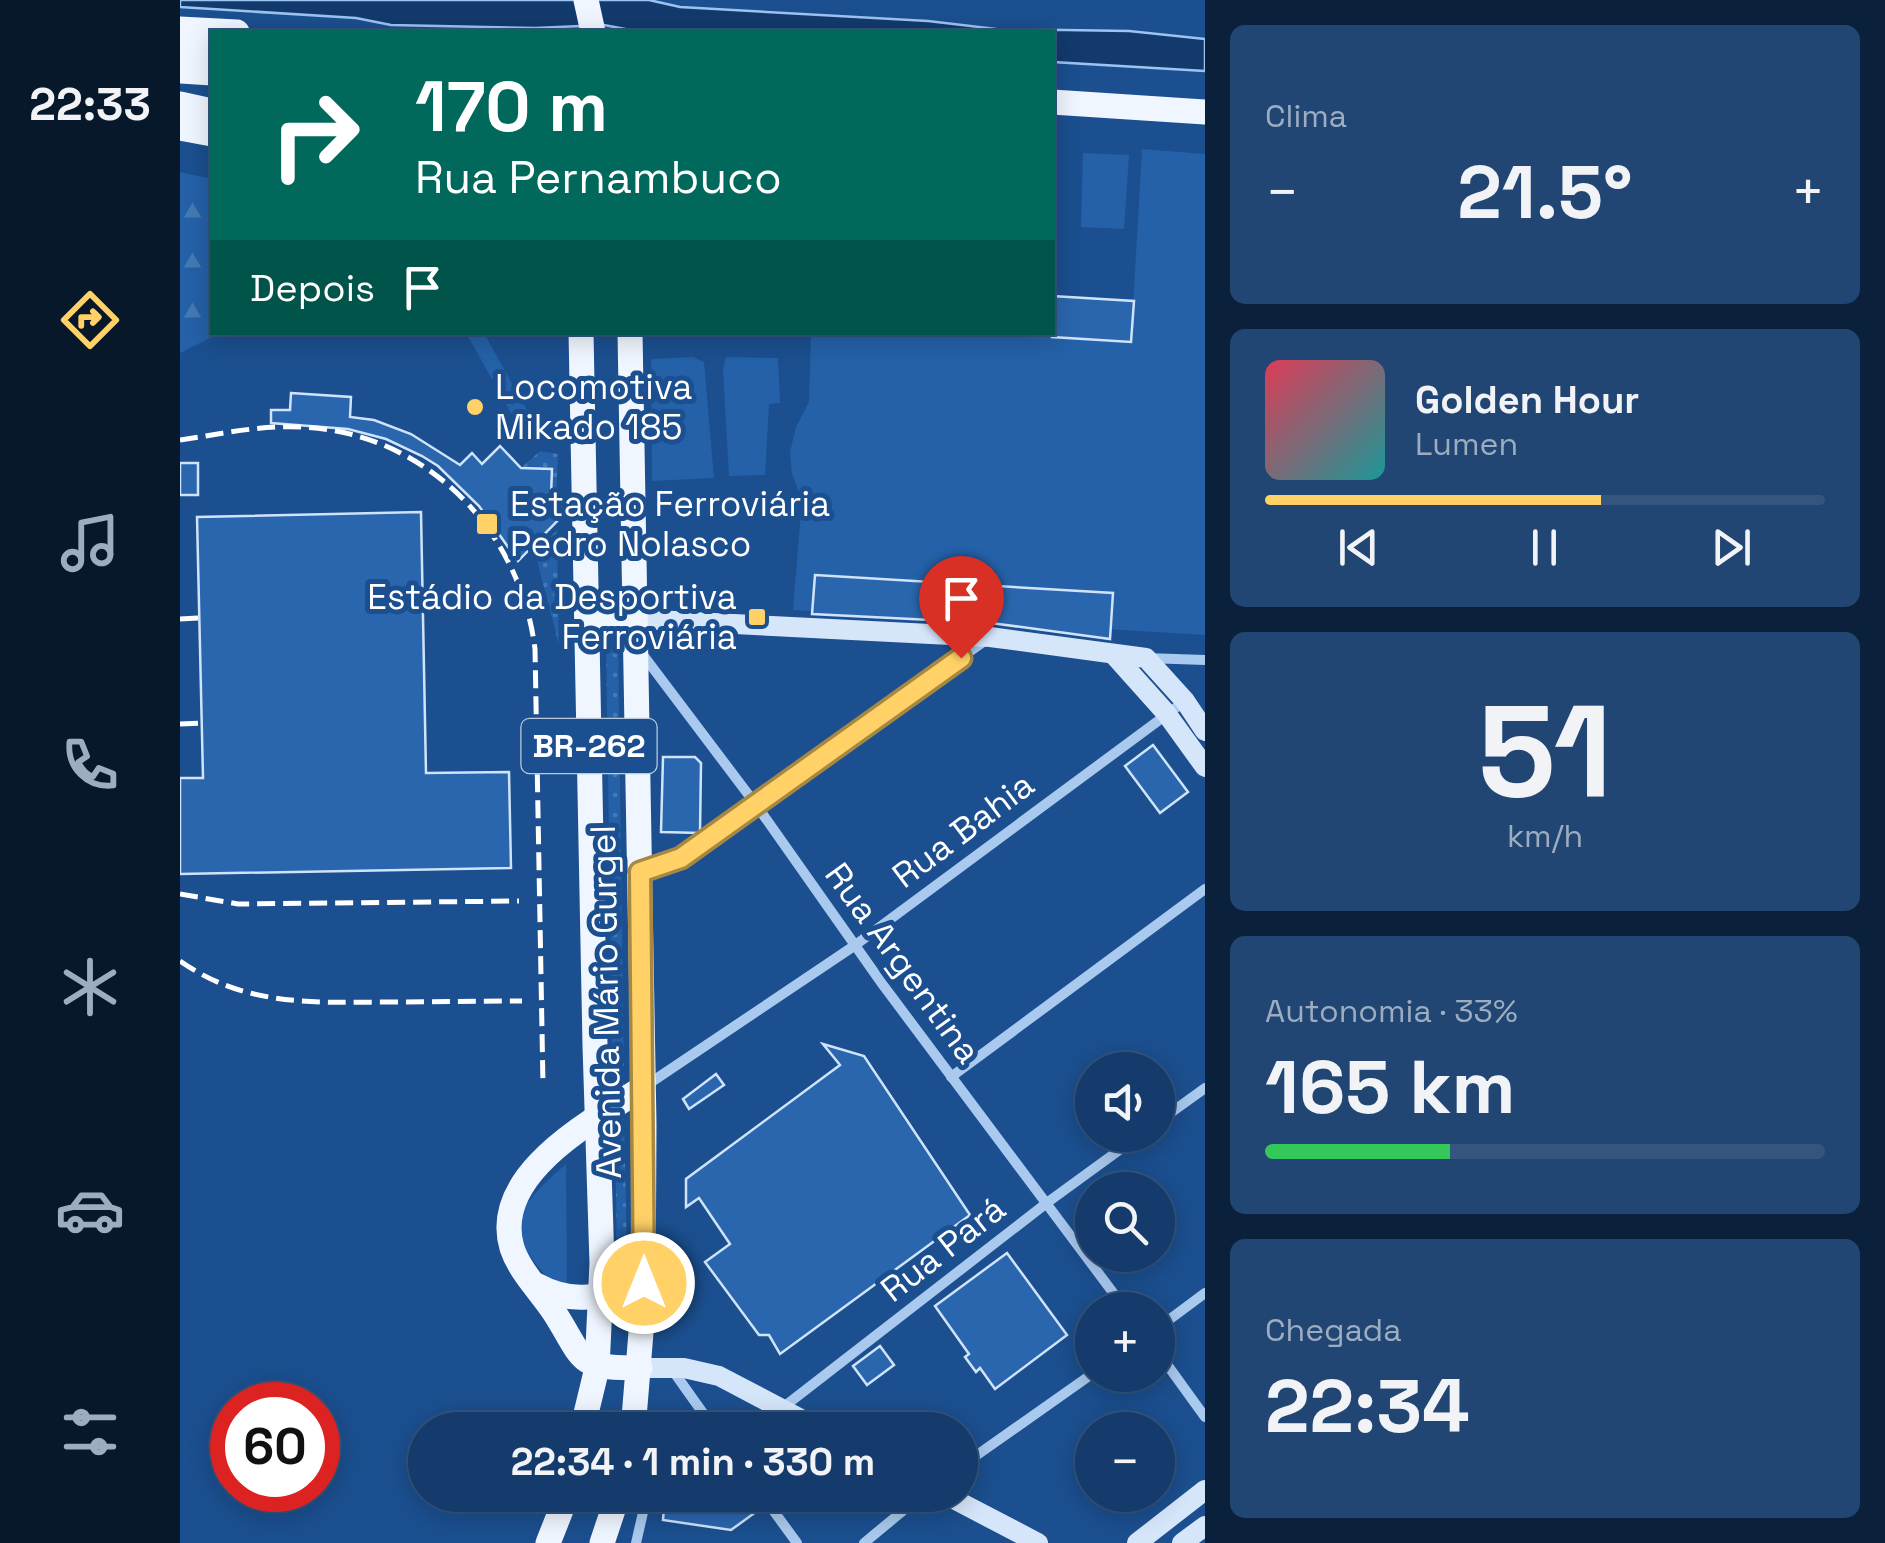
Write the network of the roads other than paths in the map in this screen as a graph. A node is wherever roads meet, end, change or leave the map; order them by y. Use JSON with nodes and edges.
{"nodes":[{"id":1,"x":586,"y":0,"type":"edge"},
{"id":2,"x":180,"y":29,"type":"edge"},
{"id":3,"x":593,"y":30,"type":"edge"},
{"id":4,"x":210,"y":31,"type":"edge"},
{"id":5,"x":180,"y":52,"type":"edge"},
{"id":6,"x":210,"y":53,"type":"edge"},
{"id":7,"x":180,"y":71,"type":"edge"},
{"id":8,"x":210,"y":73,"type":"edge"},
{"id":9,"x":1055,"y":102,"type":"edge"},
{"id":10,"x":180,"y":104,"type":"edge"},
{"id":11,"x":210,"y":111,"type":"edge"},
{"id":12,"x":1205,"y":112,"type":"edge"},
{"id":13,"x":1055,"y":120,"type":"edge"},
{"id":14,"x":180,"y":128,"type":"edge"},
{"id":15,"x":1205,"y":129,"type":"edge"},
{"id":16,"x":210,"y":134,"type":"edge"},
{"id":17,"x":629,"y":336,"type":"edge"},
{"id":18,"x":583,"y":347,"type":"edge"},
{"id":19,"x":636,"y":619,"type":"junction"},
{"id":20,"x":586,"y":628,"type":"junction"},
{"id":21,"x":990,"y":638,"type":"junction"},
{"id":22,"x":636,"y":647,"type":"junction"},
{"id":23,"x":1115,"y":656,"type":"junction"},
{"id":24,"x":1146,"y":658,"type":"junction"},
{"id":25,"x":1205,"y":660,"type":"edge"},
{"id":26,"x":1185,"y":701,"type":"junction"},
{"id":27,"x":1166,"y":714,"type":"junction"},
{"id":28,"x":1205,"y":731,"type":"edge"},
{"id":29,"x":1205,"y":767,"type":"edge"},
{"id":30,"x":756,"y":806,"type":"junction"},
{"id":31,"x":640,"y":872,"type":"junction"},
{"id":32,"x":1205,"y":889,"type":"edge"},
{"id":33,"x":854,"y":946,"type":"junction"},
{"id":34,"x":951,"y":1077,"type":"junction"},
{"id":35,"x":642,"y":1088,"type":"junction"},
{"id":36,"x":1205,"y":1088,"type":"edge"},
{"id":37,"x":1175,"y":1110,"type":"edge"},
{"id":38,"x":598,"y":1118,"type":"junction"},
{"id":39,"x":1117,"y":1152,"type":"edge"},
{"id":40,"x":1048,"y":1202,"type":"junction"},
{"id":41,"x":644,"y":1283,"type":"junction"},
{"id":42,"x":536,"y":1285,"type":"junction"},
{"id":43,"x":1113,"y":1292,"type":"edge"},
{"id":44,"x":1205,"y":1293,"type":"edge"},
{"id":45,"x":601,"y":1294,"type":"junction"},
{"id":46,"x":1175,"y":1315,"type":"edge"},
{"id":47,"x":597,"y":1368,"type":"junction"},
{"id":48,"x":640,"y":1368,"type":"junction"},
{"id":49,"x":670,"y":1368,"type":"junction"},
{"id":50,"x":1175,"y":1376,"type":"edge"},
{"id":51,"x":1075,"y":1386,"type":"edge"},
{"id":52,"x":781,"y":1409,"type":"junction"},
{"id":53,"x":586,"y":1412,"type":"edge"},
{"id":54,"x":637,"y":1412,"type":"edge"},
{"id":55,"x":702,"y":1412,"type":"edge"},
{"id":56,"x":787,"y":1412,"type":"edge"},
{"id":57,"x":1205,"y":1417,"type":"edge"},
{"id":58,"x":978,"y":1455,"type":"edge"},
{"id":59,"x":1205,"y":1490,"type":"edge"},
{"id":60,"x":560,"y":1512,"type":"edge"},
{"id":61,"x":612,"y":1512,"type":"edge"},
{"id":62,"x":642,"y":1512,"type":"edge"},
{"id":63,"x":774,"y":1512,"type":"edge"},
{"id":64,"x":901,"y":1512,"type":"edge"},
{"id":65,"x":978,"y":1512,"type":"edge"},
{"id":66,"x":1205,"y":1526,"type":"edge"},
{"id":67,"x":548,"y":1543,"type":"edge"},
{"id":68,"x":602,"y":1543,"type":"edge"},
{"id":69,"x":636,"y":1543,"type":"edge"},
{"id":70,"x":797,"y":1543,"type":"edge"},
{"id":71,"x":864,"y":1543,"type":"edge"},
{"id":72,"x":1038,"y":1543,"type":"edge"},
{"id":73,"x":1137,"y":1543,"type":"edge"},
{"id":74,"x":1182,"y":1543,"type":"edge"}],
"edges":[{"from":1,"to":3,"type":"main road"},
{"from":2,"to":4,"type":"main road"},
{"from":5,"to":6,"type":"main road"},
{"from":7,"to":8,"type":"main road"},
{"from":9,"to":12,"type":"main road"},
{"from":10,"to":11,"type":"main road"},
{"from":13,"to":15,"type":"main road"},
{"from":14,"to":16,"type":"main road"},
{"from":17,"to":19,"type":"main road","name":"Avenida Mário Gurgel","number":"BR-262"},
{"from":18,"to":20,"type":"main road","name":"Avenida Mário Gurgel","number":"BR-262"},
{"from":19,"to":20,"type":"main road"},
{"from":19,"to":21,"type":"street"},
{"from":19,"to":22,"type":"main road","name":"Avenida Mário Gurgel","number":"BR-262"},
{"from":20,"to":38,"type":"main road","name":"Avenida Mário Gurgel","number":"BR-262"},
{"from":21,"to":23,"type":"street"},
{"from":21,"to":30,"type":"street"},
{"from":22,"to":30,"type":"street","name":"Rua Argentina"},
{"from":22,"to":31,"type":"main road","name":"Avenida Mário Gurgel","number":"BR-262"},
{"from":23,"to":24,"type":"street"},
{"from":23,"to":27,"type":"street"},
{"from":24,"to":25,"type":"street"},
{"from":24,"to":26,"type":"street"},
{"from":26,"to":27,"type":"street","name":"Rua Bahia"},
{"from":26,"to":28,"type":"street"},
{"from":27,"to":29,"type":"street"},
{"from":27,"to":33,"type":"street","name":"Rua Bahia"},
{"from":30,"to":31,"type":"street"},
{"from":30,"to":33,"type":"street","name":"Rua Argentina"},
{"from":31,"to":35,"type":"main road","name":"Avenida Mário Gurgel","number":"BR-262"},
{"from":32,"to":34,"type":"street"},
{"from":33,"to":34,"type":"street","name":"Rua Argentina"},
{"from":33,"to":35,"type":"street","name":"Rua Bahia"},
{"from":34,"to":40,"type":"street","name":"Rua Argentina"},
{"from":35,"to":38,"type":"main road"},
{"from":35,"to":41,"type":"main road","name":"Avenida Mário Gurgel","number":"BR-262"},
{"from":36,"to":37,"type":"street"},
{"from":38,"to":42,"type":"main road"},
{"from":38,"to":45,"type":"main road","name":"Avenida Mário Gurgel","number":"BR-262"},
{"from":39,"to":40,"type":"street","name":"Rua Pará"},
{"from":40,"to":43,"type":"street","name":"Rua Argentina"},
{"from":40,"to":52,"type":"street","name":"Rua Pará"},
{"from":41,"to":45,"type":"main road"},
{"from":41,"to":48,"type":"main road","name":"Avenida Mário Gurgel","number":"BR-262"},
{"from":42,"to":45,"type":"main road"},
{"from":42,"to":47,"type":"main road"},
{"from":44,"to":46,"type":"street"},
{"from":45,"to":47,"type":"main road","name":"Avenida Mário Gurgel","number":"BR-262"},
{"from":47,"to":48,"type":"main road"},
{"from":47,"to":53,"type":"main road","name":"Avenida Mário Gurgel","number":"BR-262"},
{"from":48,"to":49,"type":"street"},
{"from":48,"to":54,"type":"main road","name":"Avenida Mário Gurgel","number":"BR-262"},
{"from":49,"to":52,"type":"street"},
{"from":49,"to":55,"type":"street"},
{"from":50,"to":57,"type":"street"},
{"from":51,"to":58,"type":"street"},
{"from":52,"to":56,"type":"street"},
{"from":59,"to":73,"type":"street"},
{"from":60,"to":67,"type":"main road"},
{"from":61,"to":68,"type":"main road"},
{"from":62,"to":69,"type":"street"},
{"from":63,"to":70,"type":"street"},
{"from":64,"to":71,"type":"street"},
{"from":65,"to":72,"type":"street"},
{"from":66,"to":74,"type":"street"}]}
